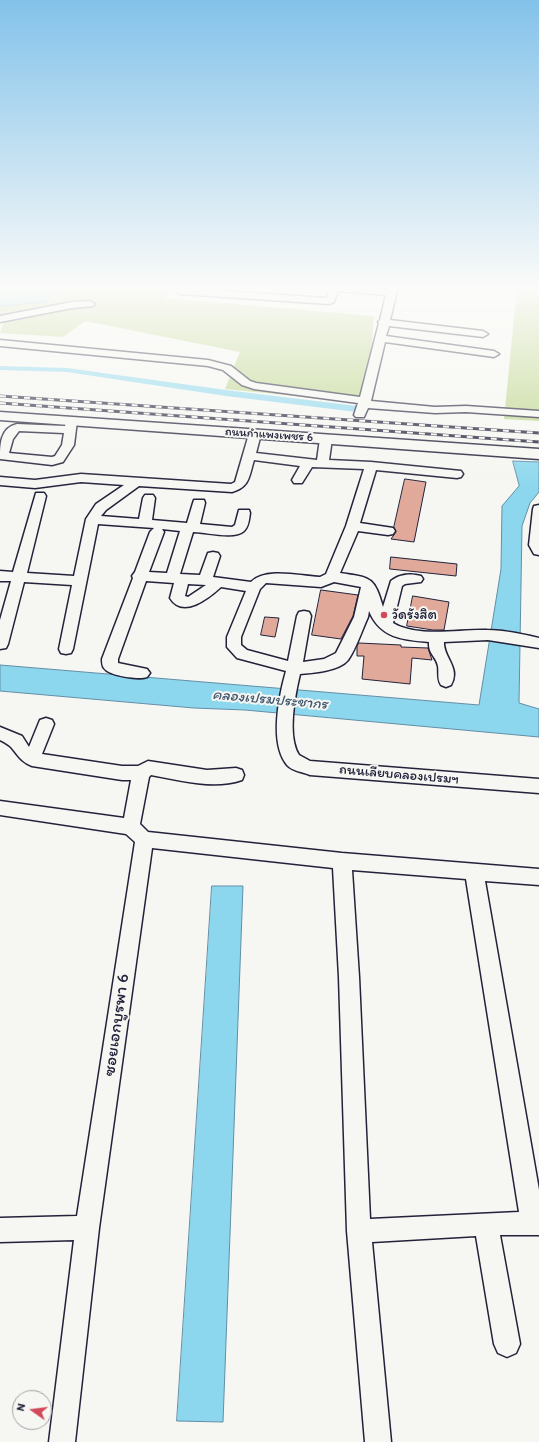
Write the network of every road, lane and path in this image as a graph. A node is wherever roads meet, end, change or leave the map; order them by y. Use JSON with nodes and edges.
{"nodes":[{"id":1,"x":113,"y":354,"type":"edge"},
{"id":2,"x":376,"y":354,"type":"edge"},
{"id":3,"x":363,"y":406,"type":"junction"},
{"id":4,"x":539,"y":414,"type":"edge"},
{"id":5,"x":0,"y":416,"type":"edge"},
{"id":6,"x":70,"y":425,"type":"junction"},
{"id":7,"x":256,"y":434,"type":"junction"},
{"id":8,"x":326,"y":439,"type":"junction"},
{"id":9,"x":539,"y":454,"type":"edge"},
{"id":10,"x":249,"y":456,"type":"junction"},
{"id":11,"x":308,"y":463,"type":"junction"},
{"id":12,"x":323,"y":463,"type":"junction"},
{"id":13,"x":370,"y":466,"type":"junction"},
{"id":14,"x":457,"y":474,"type":"dead end"},
{"id":15,"x":298,"y":480,"type":"dead end"},
{"id":16,"x":0,"y":481,"type":"edge"},
{"id":17,"x":136,"y":483,"type":"junction"},
{"id":18,"x":40,"y":496,"type":"dead end"},
{"id":19,"x":149,"y":498,"type":"dead end"},
{"id":20,"x":199,"y":503,"type":"dead end"},
{"id":21,"x":539,"y":509,"type":"edge"},
{"id":22,"x":244,"y":513,"type":"dead end"},
{"id":23,"x":92,"y":519,"type":"junction"},
{"id":24,"x":144,"y":524,"type":"junction"},
{"id":25,"x":352,"y":526,"type":"junction"},
{"id":26,"x":189,"y":530,"type":"junction"},
{"id":27,"x":388,"y":531,"type":"dead end"},
{"id":28,"x":157,"y":532,"type":"dead end"},
{"id":29,"x":539,"y":551,"type":"edge"},
{"id":30,"x":213,"y":556,"type":"dead end"},
{"id":31,"x":0,"y":576,"type":"edge"},
{"id":32,"x":139,"y":576,"type":"junction"},
{"id":33,"x":18,"y":577,"type":"junction"},
{"id":34,"x":332,"y":577,"type":"junction"},
{"id":35,"x":177,"y":578,"type":"junction"},
{"id":36,"x":416,"y":579,"type":"dead end"},
{"id":37,"x":79,"y":581,"type":"junction"},
{"id":38,"x":212,"y":581,"type":"junction"},
{"id":39,"x":368,"y":585,"type":"junction"},
{"id":40,"x":254,"y":587,"type":"junction"},
{"id":41,"x":304,"y":616,"type":"dead end"},
{"id":42,"x":385,"y":625,"type":"junction"},
{"id":43,"x":437,"y":637,"type":"junction"},
{"id":44,"x":534,"y":642,"type":"edge"},
{"id":45,"x":1,"y":644,"type":"edge"},
{"id":46,"x":66,"y":649,"type":"dead end"},
{"id":47,"x":142,"y":673,"type":"dead end"},
{"id":48,"x":293,"y":673,"type":"junction"},
{"id":49,"x":446,"y":681,"type":"dead end"},
{"id":50,"x":46,"y":724,"type":"dead end"},
{"id":51,"x":0,"y":733,"type":"edge"},
{"id":52,"x":32,"y":759,"type":"junction"},
{"id":53,"x":141,"y":773,"type":"junction"},
{"id":54,"x":236,"y":775,"type":"dead end"},
{"id":55,"x":539,"y":786,"type":"edge"},
{"id":56,"x":0,"y":808,"type":"edge"},
{"id":57,"x":137,"y":833,"type":"junction"},
{"id":58,"x":342,"y":862,"type":"junction"},
{"id":59,"x":474,"y":871,"type":"junction"},
{"id":60,"x":539,"y":877,"type":"edge"},
{"id":61,"x":536,"y":1223,"type":"edge"},
{"id":62,"x":486,"y":1224,"type":"junction"},
{"id":63,"x":87,"y":1228,"type":"junction"},
{"id":64,"x":0,"y":1230,"type":"edge"},
{"id":65,"x":359,"y":1231,"type":"junction"},
{"id":66,"x":507,"y":1344,"type":"dead end"},
{"id":67,"x":62,"y":1442,"type":"edge"},
{"id":68,"x":378,"y":1442,"type":"edge"}],
"edges":[{"from":1,"to":3,"type":"street"},
{"from":2,"to":3,"type":"street"},
{"from":3,"to":4,"type":"street"},
{"from":5,"to":6,"type":"main road","name":"ถนนกำแพงเพชร 6"},
{"from":6,"to":6,"type":"street"},
{"from":6,"to":7,"type":"main road","name":"ถนนกำแพงเพชร 6"},
{"from":7,"to":8,"type":"main road","name":"ถนนกำแพงเพชร 6"},
{"from":7,"to":10,"type":"street"},
{"from":8,"to":9,"type":"main road","name":"ถนนกำแพงเพชร 6"},
{"from":8,"to":12,"type":"street"},
{"from":10,"to":11,"type":"street"},
{"from":10,"to":17,"type":"street"},
{"from":11,"to":12,"type":"street"},
{"from":11,"to":15,"type":"street"},
{"from":12,"to":13,"type":"street"},
{"from":13,"to":14,"type":"street"},
{"from":13,"to":25,"type":"street"},
{"from":16,"to":17,"type":"street"},
{"from":17,"to":23,"type":"street"},
{"from":18,"to":33,"type":"street"},
{"from":19,"to":24,"type":"street"},
{"from":20,"to":26,"type":"street"},
{"from":21,"to":29,"type":"street"},
{"from":22,"to":26,"type":"street"},
{"from":23,"to":24,"type":"street"},
{"from":23,"to":37,"type":"street"},
{"from":24,"to":26,"type":"street"},
{"from":25,"to":27,"type":"street"},
{"from":25,"to":34,"type":"street"},
{"from":26,"to":35,"type":"street"},
{"from":28,"to":32,"type":"street"},
{"from":30,"to":38,"type":"street"},
{"from":31,"to":33,"type":"street"},
{"from":32,"to":35,"type":"street"},
{"from":32,"to":47,"type":"street"},
{"from":33,"to":37,"type":"street"},
{"from":33,"to":45,"type":"street"},
{"from":34,"to":39,"type":"street"},
{"from":34,"to":40,"type":"street"},
{"from":35,"to":38,"type":"street"},
{"from":35,"to":38,"type":"street"},
{"from":36,"to":42,"type":"street"},
{"from":37,"to":46,"type":"street"},
{"from":38,"to":40,"type":"street"},
{"from":39,"to":42,"type":"street"},
{"from":39,"to":48,"type":"street"},
{"from":40,"to":48,"type":"street"},
{"from":41,"to":48,"type":"street","name":"ถนนเลียบคลองเปรมฯ"},
{"from":42,"to":43,"type":"street"},
{"from":43,"to":44,"type":"street"},
{"from":43,"to":49,"type":"street"},
{"from":48,"to":55,"type":"street","name":"ถนนเลียบคลองเปรมฯ"},
{"from":50,"to":52,"type":"street"},
{"from":51,"to":52,"type":"street"},
{"from":52,"to":53,"type":"street"},
{"from":53,"to":54,"type":"street"},
{"from":53,"to":57,"type":"street","name":"ซอยเอกบูรพา 6"},
{"from":56,"to":57,"type":"street"},
{"from":57,"to":58,"type":"street"},
{"from":57,"to":63,"type":"street","name":"ซอยเอกบูรพา 6"},
{"from":58,"to":59,"type":"street"},
{"from":58,"to":65,"type":"street"},
{"from":59,"to":60,"type":"street"},
{"from":59,"to":61,"type":"street"},
{"from":61,"to":62,"type":"street"},
{"from":62,"to":65,"type":"street"},
{"from":62,"to":66,"type":"street"},
{"from":63,"to":64,"type":"street"},
{"from":63,"to":67,"type":"street","name":"ซอยเอกบูรพา 6"},
{"from":65,"to":68,"type":"street"}]}
